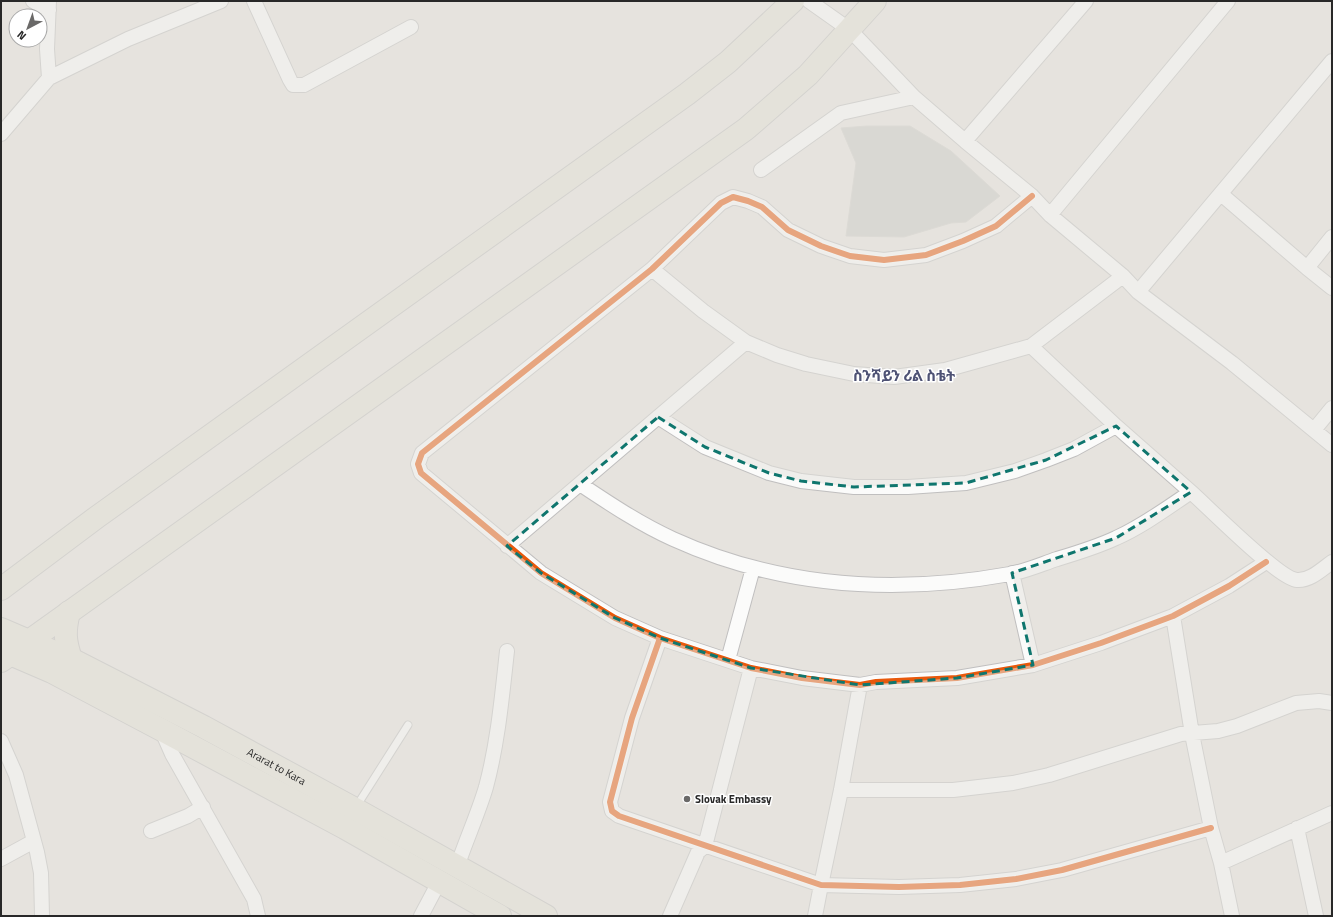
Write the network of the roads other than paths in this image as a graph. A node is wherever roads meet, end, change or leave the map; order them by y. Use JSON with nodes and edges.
{"nodes":[{"id":1,"x":33,"y":1,"type":"edge"},
{"id":2,"x":222,"y":1,"type":"edge"},
{"id":3,"x":254,"y":1,"type":"edge"},
{"id":4,"x":793,"y":1,"type":"edge"},
{"id":5,"x":809,"y":1,"type":"edge"},
{"id":6,"x":875,"y":1,"type":"edge"},
{"id":7,"x":1086,"y":1,"type":"edge"},
{"id":8,"x":1228,"y":1,"type":"edge"},
{"id":9,"x":49,"y":6,"type":"edge"},
{"id":10,"x":411,"y":27,"type":"dead end"},
{"id":11,"x":850,"y":30,"type":"junction"},
{"id":12,"x":1332,"y":61,"type":"edge"},
{"id":13,"x":1327,"y":77,"type":"edge"},
{"id":14,"x":49,"y":78,"type":"junction"},
{"id":15,"x":914,"y":97,"type":"junction"},
{"id":16,"x":1,"y":134,"type":"edge"},
{"id":17,"x":965,"y":141,"type":"junction"},
{"id":18,"x":761,"y":170,"type":"dead end"},
{"id":19,"x":1221,"y":194,"type":"junction"},
{"id":20,"x":1032,"y":196,"type":"junction"},
{"id":21,"x":1050,"y":215,"type":"junction"},
{"id":22,"x":1332,"y":237,"type":"edge"},
{"id":23,"x":1307,"y":268,"type":"junction"},
{"id":24,"x":652,"y":269,"type":"junction"},
{"id":25,"x":1123,"y":276,"type":"junction"},
{"id":26,"x":1332,"y":288,"type":"edge"},
{"id":27,"x":1138,"y":292,"type":"junction"},
{"id":28,"x":746,"y":342,"type":"junction"},
{"id":29,"x":1031,"y":346,"type":"junction"},
{"id":30,"x":1332,"y":408,"type":"edge"},
{"id":31,"x":658,"y":418,"type":"junction"},
{"id":32,"x":1116,"y":426,"type":"junction"},
{"id":33,"x":1314,"y":430,"type":"junction"},
{"id":34,"x":1332,"y":445,"type":"edge"},
{"id":35,"x":580,"y":484,"type":"junction"},
{"id":36,"x":1192,"y":492,"type":"junction"},
{"id":37,"x":507,"y":546,"type":"junction"},
{"id":38,"x":1266,"y":562,"type":"junction"},
{"id":39,"x":1332,"y":562,"type":"edge"},
{"id":40,"x":753,"y":568,"type":"junction"},
{"id":41,"x":1012,"y":573,"type":"junction"},
{"id":42,"x":1,"y":589,"type":"edge"},
{"id":43,"x":69,"y":612,"type":"junction"},
{"id":44,"x":1173,"y":616,"type":"junction"},
{"id":45,"x":1,"y":628,"type":"edge"},
{"id":46,"x":660,"y":638,"type":"junction"},
{"id":47,"x":28,"y":642,"type":"junction"},
{"id":48,"x":507,"y":651,"type":"dead end"},
{"id":49,"x":4,"y":655,"type":"edge"},
{"id":50,"x":71,"y":659,"type":"junction"},
{"id":51,"x":728,"y":660,"type":"junction"},
{"id":52,"x":1033,"y":665,"type":"junction"},
{"id":53,"x":750,"y":668,"type":"junction"},
{"id":54,"x":860,"y":685,"type":"junction"},
{"id":55,"x":1332,"y":703,"type":"edge"},
{"id":56,"x":408,"y":725,"type":"dead end"},
{"id":57,"x":160,"y":729,"type":"junction"},
{"id":58,"x":1192,"y":734,"type":"junction"},
{"id":59,"x":1,"y":741,"type":"edge"},
{"id":60,"x":842,"y":790,"type":"junction"},
{"id":61,"x":203,"y":807,"type":"junction"},
{"id":62,"x":355,"y":809,"type":"junction"},
{"id":63,"x":1332,"y":813,"type":"edge"},
{"id":64,"x":1211,"y":828,"type":"junction"},
{"id":65,"x":1296,"y":828,"type":"junction"},
{"id":66,"x":151,"y":831,"type":"dead end"},
{"id":67,"x":34,"y":841,"type":"junction"},
{"id":68,"x":705,"y":846,"type":"junction"},
{"id":69,"x":1,"y":859,"type":"edge"},
{"id":70,"x":1221,"y":863,"type":"junction"},
{"id":71,"x":456,"y":867,"type":"junction"},
{"id":72,"x":439,"y":882,"type":"junction"},
{"id":73,"x":820,"y":885,"type":"junction"},
{"id":74,"x":491,"y":886,"type":"junction"},
{"id":75,"x":491,"y":911,"type":"edge"},
{"id":76,"x":42,"y":916,"type":"edge"},
{"id":77,"x":258,"y":916,"type":"edge"},
{"id":78,"x":421,"y":916,"type":"edge"},
{"id":79,"x":546,"y":916,"type":"edge"},
{"id":80,"x":670,"y":916,"type":"edge"},
{"id":81,"x":815,"y":916,"type":"edge"},
{"id":82,"x":1232,"y":916,"type":"edge"},
{"id":83,"x":1316,"y":916,"type":"edge"}],
"edges":[{"from":1,"to":9,"type":"street"},
{"from":2,"to":14,"type":"street"},
{"from":3,"to":10,"type":"street"},
{"from":4,"to":42,"type":"main road"},
{"from":5,"to":11,"type":"street"},
{"from":6,"to":11,"type":"main road"},
{"from":7,"to":17,"type":"street"},
{"from":8,"to":21,"type":"street"},
{"from":9,"to":14,"type":"street"},
{"from":11,"to":15,"type":"street"},
{"from":11,"to":43,"type":"main road"},
{"from":12,"to":13,"type":"street"},
{"from":13,"to":19,"type":"street"},
{"from":14,"to":16,"type":"street"},
{"from":15,"to":17,"type":"street"},
{"from":15,"to":18,"type":"street"},
{"from":17,"to":20,"type":"street"},
{"from":19,"to":23,"type":"street"},
{"from":19,"to":27,"type":"street"},
{"from":20,"to":21,"type":"street"},
{"from":20,"to":24,"type":"street"},
{"from":21,"to":25,"type":"street"},
{"from":22,"to":23,"type":"street"},
{"from":23,"to":26,"type":"street"},
{"from":24,"to":28,"type":"street"},
{"from":24,"to":37,"type":"street"},
{"from":25,"to":27,"type":"street"},
{"from":25,"to":29,"type":"street"},
{"from":27,"to":33,"type":"street"},
{"from":28,"to":29,"type":"street"},
{"from":28,"to":31,"type":"street"},
{"from":29,"to":32,"type":"street"},
{"from":30,"to":33,"type":"street"},
{"from":31,"to":32,"type":"street"},
{"from":31,"to":35,"type":"street"},
{"from":32,"to":36,"type":"street"},
{"from":33,"to":34,"type":"street"},
{"from":35,"to":37,"type":"street"},
{"from":35,"to":40,"type":"street"},
{"from":36,"to":38,"type":"street"},
{"from":36,"to":41,"type":"street"},
{"from":37,"to":46,"type":"street"},
{"from":38,"to":39,"type":"street"},
{"from":38,"to":44,"type":"street"},
{"from":40,"to":41,"type":"street"},
{"from":40,"to":51,"type":"street"},
{"from":41,"to":52,"type":"street"},
{"from":43,"to":47,"type":"main road"},
{"from":43,"to":50,"type":"main road"},
{"from":44,"to":52,"type":"street"},
{"from":44,"to":58,"type":"street"},
{"from":45,"to":47,"type":"main road","name":"Ararat to Kara"},
{"from":46,"to":51,"type":"street"},
{"from":46,"to":68,"type":"street"},
{"from":47,"to":49,"type":"main road"},
{"from":47,"to":50,"type":"main road","name":"Ararat to Kara"},
{"from":48,"to":71,"type":"street"},
{"from":49,"to":57,"type":"main road","name":"Ararat to Kara"},
{"from":50,"to":62,"type":"main road","name":"Ararat to Kara"},
{"from":51,"to":53,"type":"street"},
{"from":52,"to":54,"type":"street"},
{"from":53,"to":54,"type":"street"},
{"from":53,"to":68,"type":"street"},
{"from":54,"to":60,"type":"street"},
{"from":55,"to":58,"type":"street"},
{"from":56,"to":62,"type":"lane"},
{"from":57,"to":61,"type":"street"},
{"from":57,"to":72,"type":"main road","name":"Ararat to Kara"},
{"from":58,"to":60,"type":"street"},
{"from":58,"to":64,"type":"street"},
{"from":59,"to":67,"type":"street"},
{"from":60,"to":73,"type":"street"},
{"from":61,"to":66,"type":"street"},
{"from":61,"to":77,"type":"street"},
{"from":62,"to":71,"type":"main road","name":"Ararat to Kara"},
{"from":63,"to":65,"type":"street"},
{"from":64,"to":70,"type":"street"},
{"from":64,"to":73,"type":"street"},
{"from":65,"to":70,"type":"street"},
{"from":65,"to":83,"type":"street"},
{"from":67,"to":69,"type":"street"},
{"from":67,"to":76,"type":"street"},
{"from":68,"to":73,"type":"street"},
{"from":68,"to":80,"type":"street"},
{"from":70,"to":82,"type":"street"},
{"from":71,"to":74,"type":"main road","name":"Ararat to Kara"},
{"from":72,"to":75,"type":"main road","name":"Ararat to Kara"},
{"from":72,"to":78,"type":"street"},
{"from":73,"to":81,"type":"street"},
{"from":74,"to":75,"type":"main road"},
{"from":74,"to":79,"type":"main road","name":"Ararat to Kara"}]}
